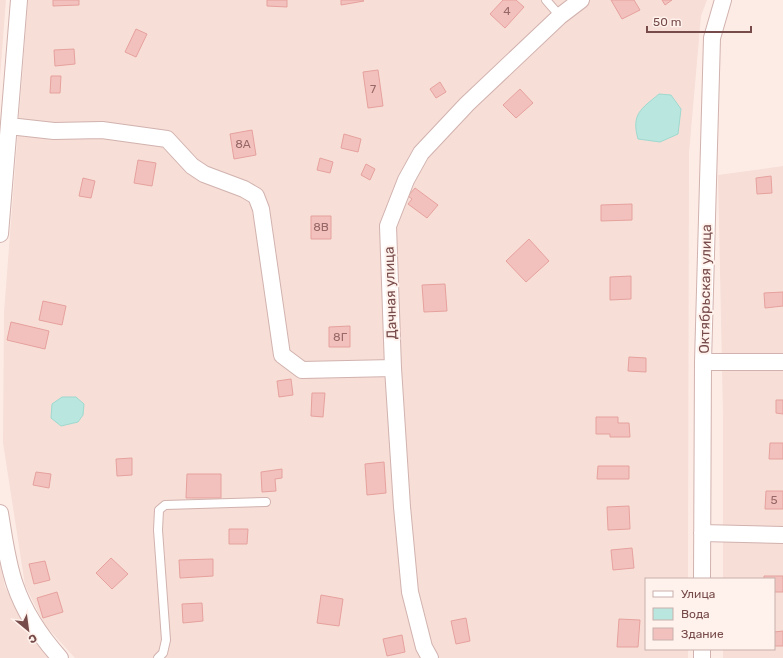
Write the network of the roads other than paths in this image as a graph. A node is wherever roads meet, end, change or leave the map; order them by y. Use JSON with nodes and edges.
{"nodes":[{"id":1,"x":19,"y":0,"type":"edge"},
{"id":2,"x":546,"y":0,"type":"edge"},
{"id":3,"x":581,"y":0,"type":"edge"},
{"id":4,"x":723,"y":0,"type":"edge"},
{"id":5,"x":560,"y":16,"type":"junction"},
{"id":6,"x":9,"y":126,"type":"junction"},
{"id":7,"x":0,"y":234,"type":"edge"},
{"id":8,"x":703,"y":362,"type":"junction"},
{"id":9,"x":783,"y":362,"type":"edge"},
{"id":10,"x":393,"y":368,"type":"junction"},
{"id":11,"x":266,"y":502,"type":"dead end"},
{"id":12,"x":0,"y":513,"type":"edge"},
{"id":13,"x":702,"y":533,"type":"junction"},
{"id":14,"x":783,"y":535,"type":"edge"},
{"id":15,"x":702,"y":578,"type":"edge"},
{"id":16,"x":60,"y":658,"type":"edge"},
{"id":17,"x":158,"y":658,"type":"edge"},
{"id":18,"x":430,"y":658,"type":"edge"}],
"edges":[{"from":1,"to":6,"type":"street"},
{"from":2,"to":5,"type":"lane"},
{"from":3,"to":5,"type":"street","name":"Дачная улица"},
{"from":4,"to":8,"type":"street","name":"Октябрьская улица"},
{"from":5,"to":10,"type":"street","name":"Дачная улица"},
{"from":6,"to":7,"type":"street"},
{"from":6,"to":10,"type":"street"},
{"from":8,"to":9,"type":"street"},
{"from":8,"to":13,"type":"street","name":"Октябрьская улица"},
{"from":10,"to":18,"type":"street","name":"Дачная улица"},
{"from":11,"to":17,"type":"lane"},
{"from":12,"to":16,"type":"street"},
{"from":13,"to":14,"type":"street"},
{"from":13,"to":15,"type":"street","name":"Октябрьская улица"}]}
